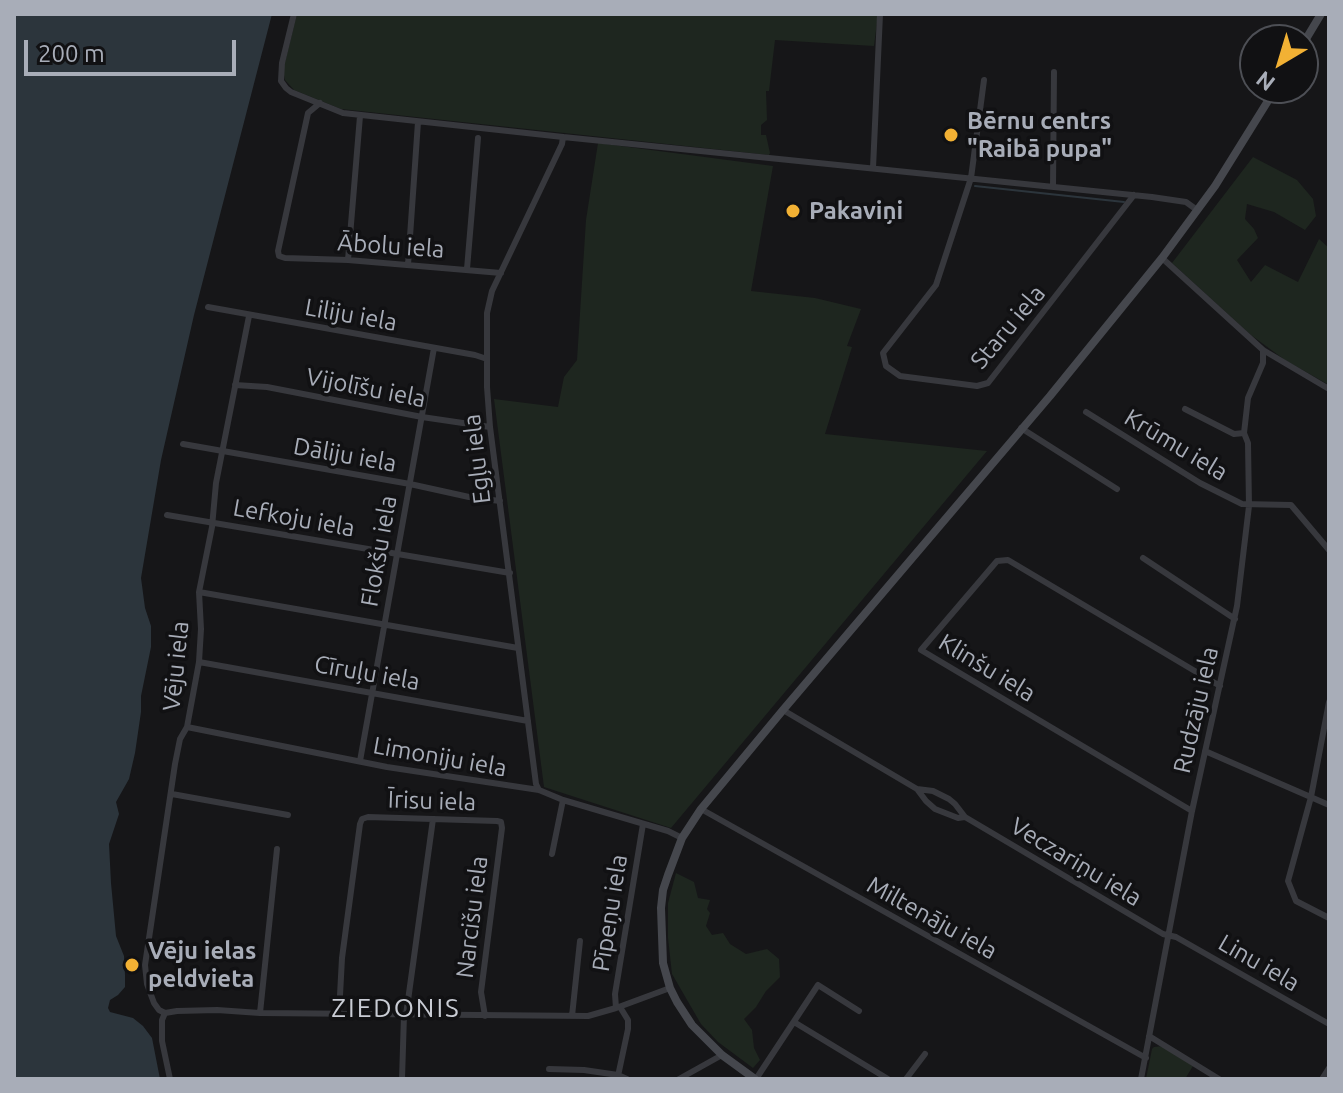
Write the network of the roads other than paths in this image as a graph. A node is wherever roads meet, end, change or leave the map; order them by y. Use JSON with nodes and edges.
{"nodes":[{"id":1,"x":294,"y":14,"type":"edge"},
{"id":2,"x":880,"y":14,"type":"edge"},
{"id":3,"x":1054,"y":72,"type":"dead end"},
{"id":4,"x":984,"y":80,"type":"dead end"},
{"id":5,"x":320,"y":103,"type":"junction"},
{"id":6,"x":1266,"y":104,"type":"edge"},
{"id":7,"x":360,"y":116,"type":"junction"},
{"id":8,"x":418,"y":122,"type":"junction"},
{"id":9,"x":563,"y":137,"type":"junction"},
{"id":10,"x":478,"y":138,"type":"dead end"},
{"id":11,"x":873,"y":168,"type":"junction"},
{"id":12,"x":971,"y":178,"type":"junction"},
{"id":13,"x":1053,"y":187,"type":"junction"},
{"id":14,"x":1134,"y":195,"type":"junction"},
{"id":15,"x":1197,"y":210,"type":"junction"},
{"id":16,"x":1162,"y":258,"type":"junction"},
{"id":17,"x":348,"y":260,"type":"junction"},
{"id":18,"x":408,"y":265,"type":"junction"},
{"id":19,"x":467,"y":269,"type":"junction"},
{"id":20,"x":501,"y":273,"type":"junction"},
{"id":21,"x":208,"y":307,"type":"dead end"},
{"id":22,"x":249,"y":316,"type":"junction"},
{"id":23,"x":434,"y":348,"type":"junction"},
{"id":24,"x":1263,"y":350,"type":"junction"},
{"id":25,"x":487,"y":359,"type":"junction"},
{"id":26,"x":235,"y":385,"type":"junction"},
{"id":27,"x":1329,"y":389,"type":"edge"},
{"id":28,"x":1185,"y":409,"type":"dead end"},
{"id":29,"x":1086,"y":412,"type":"dead end"},
{"id":30,"x":422,"y":417,"type":"junction"},
{"id":31,"x":490,"y":427,"type":"junction"},
{"id":32,"x":1021,"y":428,"type":"junction"},
{"id":33,"x":1244,"y":433,"type":"junction"},
{"id":34,"x":183,"y":444,"type":"dead end"},
{"id":35,"x":222,"y":451,"type":"junction"},
{"id":36,"x":410,"y":484,"type":"junction"},
{"id":37,"x":1117,"y":489,"type":"dead end"},
{"id":38,"x":500,"y":501,"type":"junction"},
{"id":39,"x":1249,"y":506,"type":"junction"},
{"id":40,"x":167,"y":515,"type":"dead end"},
{"id":41,"x":212,"y":523,"type":"junction"},
{"id":42,"x":1329,"y":550,"type":"edge"},
{"id":43,"x":396,"y":554,"type":"junction"},
{"id":44,"x":1143,"y":558,"type":"dead end"},
{"id":45,"x":510,"y":573,"type":"junction"},
{"id":46,"x":199,"y":592,"type":"junction"},
{"id":47,"x":1235,"y":619,"type":"junction"},
{"id":48,"x":384,"y":624,"type":"junction"},
{"id":49,"x":518,"y":648,"type":"junction"},
{"id":50,"x":199,"y":662,"type":"junction"},
{"id":51,"x":1220,"y":686,"type":"junction"},
{"id":52,"x":372,"y":692,"type":"junction"},
{"id":53,"x":1329,"y":702,"type":"edge"},
{"id":54,"x":783,"y":710,"type":"junction"},
{"id":55,"x":1328,"y":711,"type":"edge"},
{"id":56,"x":528,"y":721,"type":"junction"},
{"id":57,"x":187,"y":727,"type":"junction"},
{"id":58,"x":1205,"y":751,"type":"junction"},
{"id":59,"x":360,"y":761,"type":"junction"},
{"id":60,"x":917,"y":789,"type":"junction"},
{"id":61,"x":539,"y":790,"type":"junction"},
{"id":62,"x":172,"y":794,"type":"junction"},
{"id":63,"x":1311,"y":797,"type":"junction"},
{"id":64,"x":563,"y":800,"type":"junction"},
{"id":65,"x":1329,"y":805,"type":"edge"},
{"id":66,"x":701,"y":809,"type":"junction"},
{"id":67,"x":1192,"y":811,"type":"junction"},
{"id":68,"x":288,"y":815,"type":"dead end"},
{"id":69,"x":965,"y":817,"type":"junction"},
{"id":70,"x":433,"y":819,"type":"junction"},
{"id":71,"x":501,"y":822,"type":"joint"},
{"id":72,"x":643,"y":824,"type":"junction"},
{"id":73,"x":682,"y":838,"type":"junction"},
{"id":74,"x":277,"y":849,"type":"dead end"},
{"id":75,"x":552,"y":854,"type":"dead end"},
{"id":76,"x":1329,"y":918,"type":"edge"},
{"id":77,"x":1170,"y":935,"type":"junction"},
{"id":78,"x":580,"y":941,"type":"dead end"},
{"id":79,"x":670,"y":988,"type":"junction"},
{"id":80,"x":618,"y":1007,"type":"junction"},
{"id":81,"x":859,"y":1011,"type":"dead end"},
{"id":82,"x":165,"y":1013,"type":"junction"},
{"id":83,"x":260,"y":1013,"type":"junction"},
{"id":84,"x":339,"y":1014,"type":"junction"},
{"id":85,"x":405,"y":1015,"type":"junction"},
{"id":86,"x":485,"y":1016,"type":"junction"},
{"id":87,"x":572,"y":1016,"type":"junction"},
{"id":88,"x":794,"y":1022,"type":"junction"},
{"id":89,"x":1329,"y":1024,"type":"edge"},
{"id":90,"x":1149,"y":1036,"type":"junction"},
{"id":91,"x":925,"y":1054,"type":"dead end"},
{"id":92,"x":722,"y":1055,"type":"junction"},
{"id":93,"x":1146,"y":1058,"type":"junction"},
{"id":94,"x":1329,"y":1068,"type":"edge"},
{"id":95,"x":549,"y":1069,"type":"dead end"},
{"id":96,"x":618,"y":1077,"type":"edge"},
{"id":97,"x":170,"y":1079,"type":"edge"},
{"id":98,"x":402,"y":1079,"type":"edge"},
{"id":99,"x":627,"y":1079,"type":"edge"},
{"id":100,"x":679,"y":1079,"type":"edge"},
{"id":101,"x":756,"y":1079,"type":"edge"},
{"id":102,"x":888,"y":1079,"type":"edge"},
{"id":103,"x":906,"y":1079,"type":"edge"},
{"id":104,"x":1141,"y":1079,"type":"edge"},
{"id":105,"x":1219,"y":1079,"type":"edge"},
{"id":106,"x":1322,"y":1079,"type":"edge"}],
"edges":[{"from":1,"to":5,"type":"street"},
{"from":2,"to":11,"type":"street"},
{"from":3,"to":13,"type":"street"},
{"from":4,"to":12,"type":"street"},
{"from":5,"to":7,"type":"street"},
{"from":5,"to":17,"type":"street","name":"Ābolu iela"},
{"from":6,"to":15,"type":"main road"},
{"from":7,"to":8,"type":"street"},
{"from":7,"to":17,"type":"street"},
{"from":8,"to":9,"type":"street"},
{"from":8,"to":18,"type":"street"},
{"from":9,"to":11,"type":"street"},
{"from":9,"to":20,"type":"street","name":"Egļu iela"},
{"from":10,"to":19,"type":"street"},
{"from":11,"to":12,"type":"street"},
{"from":12,"to":13,"type":"street"},
{"from":12,"to":14,"type":"street","name":"Staru iela"},
{"from":13,"to":14,"type":"street"},
{"from":14,"to":15,"type":"street"},
{"from":15,"to":16,"type":"main road"},
{"from":16,"to":24,"type":"street"},
{"from":16,"to":32,"type":"main road"},
{"from":17,"to":18,"type":"street","name":"Ābolu iela"},
{"from":18,"to":19,"type":"street","name":"Ābolu iela"},
{"from":19,"to":20,"type":"street","name":"Ābolu iela"},
{"from":20,"to":25,"type":"street","name":"Egļu iela"},
{"from":21,"to":22,"type":"street","name":"Liliju iela"},
{"from":22,"to":23,"type":"street","name":"Liliju iela"},
{"from":22,"to":26,"type":"street","name":"Vēju iela"},
{"from":23,"to":25,"type":"street","name":"Liliju iela"},
{"from":23,"to":30,"type":"street","name":"Flokšu iela"},
{"from":24,"to":27,"type":"street"},
{"from":24,"to":33,"type":"street","name":"Rudzāju iela"},
{"from":25,"to":31,"type":"street","name":"Egļu iela"},
{"from":26,"to":30,"type":"street","name":"Vijolīšu iela"},
{"from":26,"to":35,"type":"street","name":"Vēju iela"},
{"from":28,"to":33,"type":"street"},
{"from":29,"to":39,"type":"street","name":"Krūmu iela"},
{"from":30,"to":31,"type":"street","name":"Vijolīšu iela"},
{"from":30,"to":36,"type":"street","name":"Flokšu iela"},
{"from":31,"to":38,"type":"street","name":"Egļu iela"},
{"from":32,"to":37,"type":"street"},
{"from":32,"to":54,"type":"main road"},
{"from":33,"to":39,"type":"street","name":"Rudzāju iela"},
{"from":34,"to":35,"type":"street","name":"Dāliju iela"},
{"from":35,"to":36,"type":"street","name":"Dāliju iela"},
{"from":35,"to":41,"type":"street","name":"Vēju iela"},
{"from":36,"to":38,"type":"street","name":"Dāliju iela"},
{"from":36,"to":43,"type":"street","name":"Flokšu iela"},
{"from":38,"to":45,"type":"street","name":"Egļu iela"},
{"from":39,"to":42,"type":"street"},
{"from":39,"to":47,"type":"street","name":"Rudzāju iela"},
{"from":40,"to":41,"type":"street","name":"Lefkoju iela"},
{"from":41,"to":43,"type":"street","name":"Lefkoju iela"},
{"from":41,"to":46,"type":"street","name":"Vēju iela"},
{"from":43,"to":45,"type":"street","name":"Lefkoju iela"},
{"from":43,"to":48,"type":"street","name":"Flokšu iela"},
{"from":44,"to":47,"type":"street"},
{"from":45,"to":49,"type":"street","name":"Egļu iela"},
{"from":46,"to":48,"type":"street"},
{"from":46,"to":50,"type":"street","name":"Vēju iela"},
{"from":47,"to":51,"type":"street","name":"Rudzāju iela"},
{"from":48,"to":49,"type":"street"},
{"from":48,"to":52,"type":"street","name":"Flokšu iela"},
{"from":49,"to":56,"type":"street","name":"Egļu iela"},
{"from":50,"to":52,"type":"street","name":"Cīruļu iela"},
{"from":50,"to":57,"type":"street","name":"Vēju iela"},
{"from":51,"to":58,"type":"street","name":"Rudzāju iela"},
{"from":51,"to":67,"type":"street","name":"Klinšu iela"},
{"from":52,"to":56,"type":"street","name":"Cīruļu iela"},
{"from":52,"to":59,"type":"street","name":"Flokšu iela"},
{"from":53,"to":55,"type":"street"},
{"from":54,"to":60,"type":"street","name":"Veczariņu iela"},
{"from":54,"to":66,"type":"main road"},
{"from":55,"to":63,"type":"street"},
{"from":56,"to":61,"type":"street","name":"Egļu iela"},
{"from":57,"to":59,"type":"street","name":"Limoniju iela"},
{"from":57,"to":62,"type":"street","name":"Vēju iela"},
{"from":58,"to":63,"type":"street"},
{"from":58,"to":67,"type":"street","name":"Rudzāju iela"},
{"from":59,"to":61,"type":"street","name":"Limoniju iela"},
{"from":60,"to":69,"type":"street","name":"Veczariņu iela"},
{"from":60,"to":69,"type":"street","name":"Veczariņu iela"},
{"from":61,"to":64,"type":"street","name":"Limoniju iela"},
{"from":62,"to":68,"type":"street"},
{"from":62,"to":82,"type":"street","name":"Vēju iela"},
{"from":63,"to":65,"type":"street"},
{"from":63,"to":76,"type":"street"},
{"from":64,"to":72,"type":"street","name":"Limoniju iela"},
{"from":64,"to":75,"type":"street"},
{"from":66,"to":73,"type":"main road"},
{"from":66,"to":93,"type":"street","name":"Miltenāju iela"},
{"from":67,"to":77,"type":"street","name":"Rudzāju iela"},
{"from":69,"to":77,"type":"street","name":"Veczariņu iela"},
{"from":70,"to":71,"type":"street","name":"Īrisu iela"},
{"from":70,"to":84,"type":"street","name":"Īrisu iela"},
{"from":70,"to":85,"type":"street"},
{"from":71,"to":86,"type":"street","name":"Narcišu iela"},
{"from":72,"to":73,"type":"street","name":"Limoniju iela"},
{"from":72,"to":80,"type":"street","name":"Pīpeņu iela"},
{"from":73,"to":79,"type":"main road"},
{"from":74,"to":83,"type":"street"},
{"from":77,"to":89,"type":"street","name":"Linu iela"},
{"from":77,"to":90,"type":"street","name":"Rudzāju iela"},
{"from":78,"to":87,"type":"street"},
{"from":79,"to":80,"type":"street"},
{"from":79,"to":92,"type":"main road"},
{"from":80,"to":87,"type":"street"},
{"from":80,"to":96,"type":"street","name":"Pīpeņu iela"},
{"from":81,"to":88,"type":"street"},
{"from":82,"to":83,"type":"street"},
{"from":82,"to":97,"type":"street"},
{"from":83,"to":84,"type":"street"},
{"from":84,"to":85,"type":"street"},
{"from":85,"to":86,"type":"street"},
{"from":85,"to":98,"type":"street"},
{"from":86,"to":87,"type":"street"},
{"from":88,"to":101,"type":"street"},
{"from":88,"to":102,"type":"street"},
{"from":90,"to":93,"type":"street","name":"Rudzāju iela"},
{"from":90,"to":105,"type":"street"},
{"from":91,"to":103,"type":"street"},
{"from":92,"to":100,"type":"street"},
{"from":92,"to":101,"type":"main road"},
{"from":93,"to":104,"type":"street","name":"Rudzāju iela"},
{"from":94,"to":106,"type":"street"},
{"from":95,"to":96,"type":"street"},
{"from":96,"to":99,"type":"street"}]}
